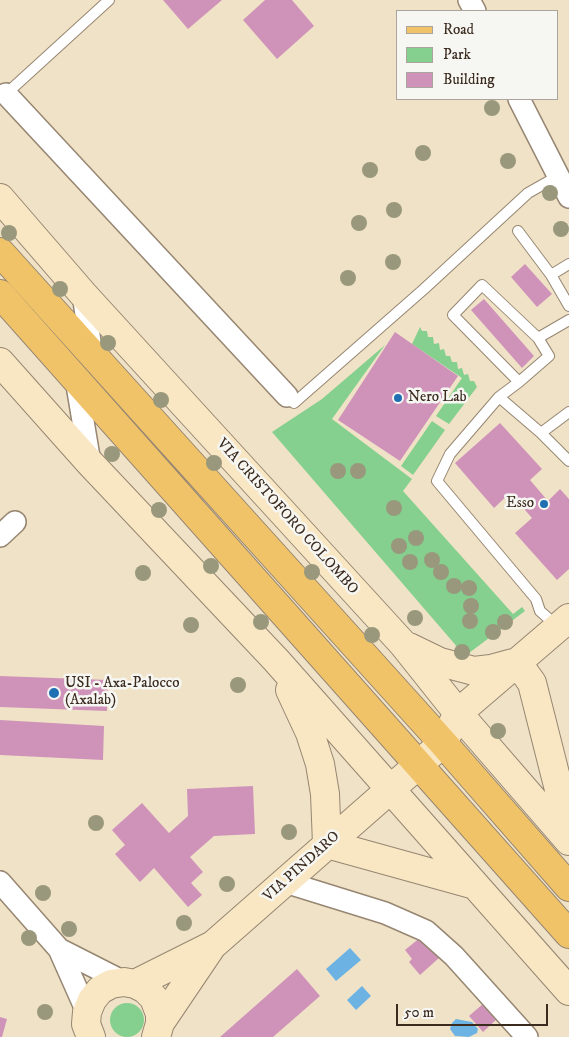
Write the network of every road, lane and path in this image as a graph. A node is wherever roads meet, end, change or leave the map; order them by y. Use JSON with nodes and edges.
{"nodes":[{"id":1,"x":109,"y":0,"type":"edge"},
{"id":2,"x":6,"y":94,"type":"joint"},
{"id":3,"x":520,"y":100,"type":"edge"},
{"id":4,"x":558,"y":176,"type":"junction"},
{"id":5,"x":569,"y":197,"type":"edge"},
{"id":6,"x":0,"y":198,"type":"edge"},
{"id":7,"x":518,"y":231,"type":"dead end"},
{"id":8,"x":0,"y":252,"type":"edge"},
{"id":9,"x":569,"y":264,"type":"edge"},
{"id":10,"x":551,"y":276,"type":"junction"},
{"id":11,"x":0,"y":294,"type":"edge"},
{"id":12,"x":83,"y":294,"type":"junction"},
{"id":13,"x":569,"y":306,"type":"edge"},
{"id":14,"x":569,"y":320,"type":"edge"},
{"id":15,"x":538,"y":338,"type":"junction"},
{"id":16,"x":92,"y":355,"type":"junction"},
{"id":17,"x":0,"y":362,"type":"edge"},
{"id":18,"x":76,"y":379,"type":"junction"},
{"id":19,"x":520,"y":382,"type":"junction"},
{"id":20,"x":287,"y":396,"type":"joint"},
{"id":21,"x":499,"y":397,"type":"junction"},
{"id":22,"x":569,"y":412,"type":"edge"},
{"id":23,"x":541,"y":433,"type":"junction"},
{"id":24,"x":569,"y":460,"type":"edge"},
{"id":25,"x":90,"y":463,"type":"junction"},
{"id":26,"x":564,"y":623,"type":"edge"},
{"id":27,"x":403,"y":644,"type":"junction"},
{"id":28,"x":276,"y":660,"type":"junction"},
{"id":29,"x":517,"y":662,"type":"junction"},
{"id":30,"x":458,"y":712,"type":"junction"},
{"id":31,"x":442,"y":742,"type":"junction"},
{"id":32,"x":418,"y":764,"type":"junction"},
{"id":33,"x":390,"y":789,"type":"junction"},
{"id":34,"x":569,"y":829,"type":"edge"},
{"id":35,"x":569,"y":841,"type":"edge"},
{"id":36,"x":328,"y":844,"type":"junction"},
{"id":37,"x":0,"y":882,"type":"edge"},
{"id":38,"x":285,"y":882,"type":"junction"},
{"id":39,"x":475,"y":885,"type":"junction"},
{"id":40,"x":569,"y":887,"type":"edge"},
{"id":41,"x":569,"y":934,"type":"edge"},
{"id":42,"x":213,"y":945,"type":"junction"},
{"id":43,"x":59,"y":949,"type":"junction"},
{"id":44,"x":130,"y":983,"type":"junction"},
{"id":45,"x":569,"y":991,"type":"edge"},
{"id":46,"x":85,"y":1027,"type":"edge"},
{"id":47,"x":158,"y":1033,"type":"edge"},
{"id":48,"x":527,"y":1037,"type":"edge"}],
"edges":[{"from":1,"to":2,"type":"lane"},
{"from":2,"to":20,"type":"street"},
{"from":3,"to":4,"type":"street"},
{"from":4,"to":5,"type":"street"},
{"from":4,"to":20,"type":"lane"},
{"from":6,"to":12,"type":"street","name":"VIA CRISTOFORO COLOMBO"},
{"from":7,"to":10,"type":"lane"},
{"from":8,"to":16,"type":"main road"},
{"from":9,"to":10,"type":"lane"},
{"from":10,"to":13,"type":"lane"},
{"from":11,"to":18,"type":"main road"},
{"from":12,"to":16,"type":"street"},
{"from":12,"to":27,"type":"street","name":"VIA CRISTOFORO COLOMBO"},
{"from":14,"to":15,"type":"lane"},
{"from":15,"to":19,"type":"lane"},
{"from":15,"to":19,"type":"lane"},
{"from":16,"to":31,"type":"main road"},
{"from":17,"to":25,"type":"street"},
{"from":18,"to":25,"type":"street"},
{"from":18,"to":32,"type":"main road"},
{"from":19,"to":21,"type":"lane"},
{"from":21,"to":23,"type":"lane"},
{"from":21,"to":26,"type":"lane"},
{"from":22,"to":23,"type":"lane"},
{"from":23,"to":24,"type":"lane"},
{"from":25,"to":28,"type":"street"},
{"from":26,"to":29,"type":"street"},
{"from":27,"to":29,"type":"street"},
{"from":27,"to":30,"type":"street","name":"VIA CRISTOFORO COLOMBO"},
{"from":28,"to":33,"type":"street"},
{"from":28,"to":36,"type":"street"},
{"from":29,"to":30,"type":"street"},
{"from":29,"to":34,"type":"street"},
{"from":30,"to":31,"type":"street","name":"VIA PINDARO"},
{"from":30,"to":35,"type":"street","name":"VIA CRISTOFORO COLOMBO"},
{"from":31,"to":32,"type":"street","name":"VIA PINDARO"},
{"from":31,"to":40,"type":"main road"},
{"from":32,"to":33,"type":"street","name":"VIA PINDARO"},
{"from":32,"to":41,"type":"main road"},
{"from":33,"to":36,"type":"street","name":"VIA PINDARO"},
{"from":33,"to":39,"type":"street"},
{"from":36,"to":38,"type":"street","name":"VIA PINDARO"},
{"from":36,"to":39,"type":"street"},
{"from":37,"to":43,"type":"street"},
{"from":38,"to":42,"type":"street","name":"VIA PINDARO"},
{"from":38,"to":48,"type":"street"},
{"from":39,"to":45,"type":"street"},
{"from":42,"to":44,"type":"street"},
{"from":42,"to":47,"type":"street"},
{"from":43,"to":44,"type":"street"},
{"from":43,"to":46,"type":"street"},
{"from":44,"to":46,"type":"street"},
{"from":44,"to":47,"type":"street"}]}
